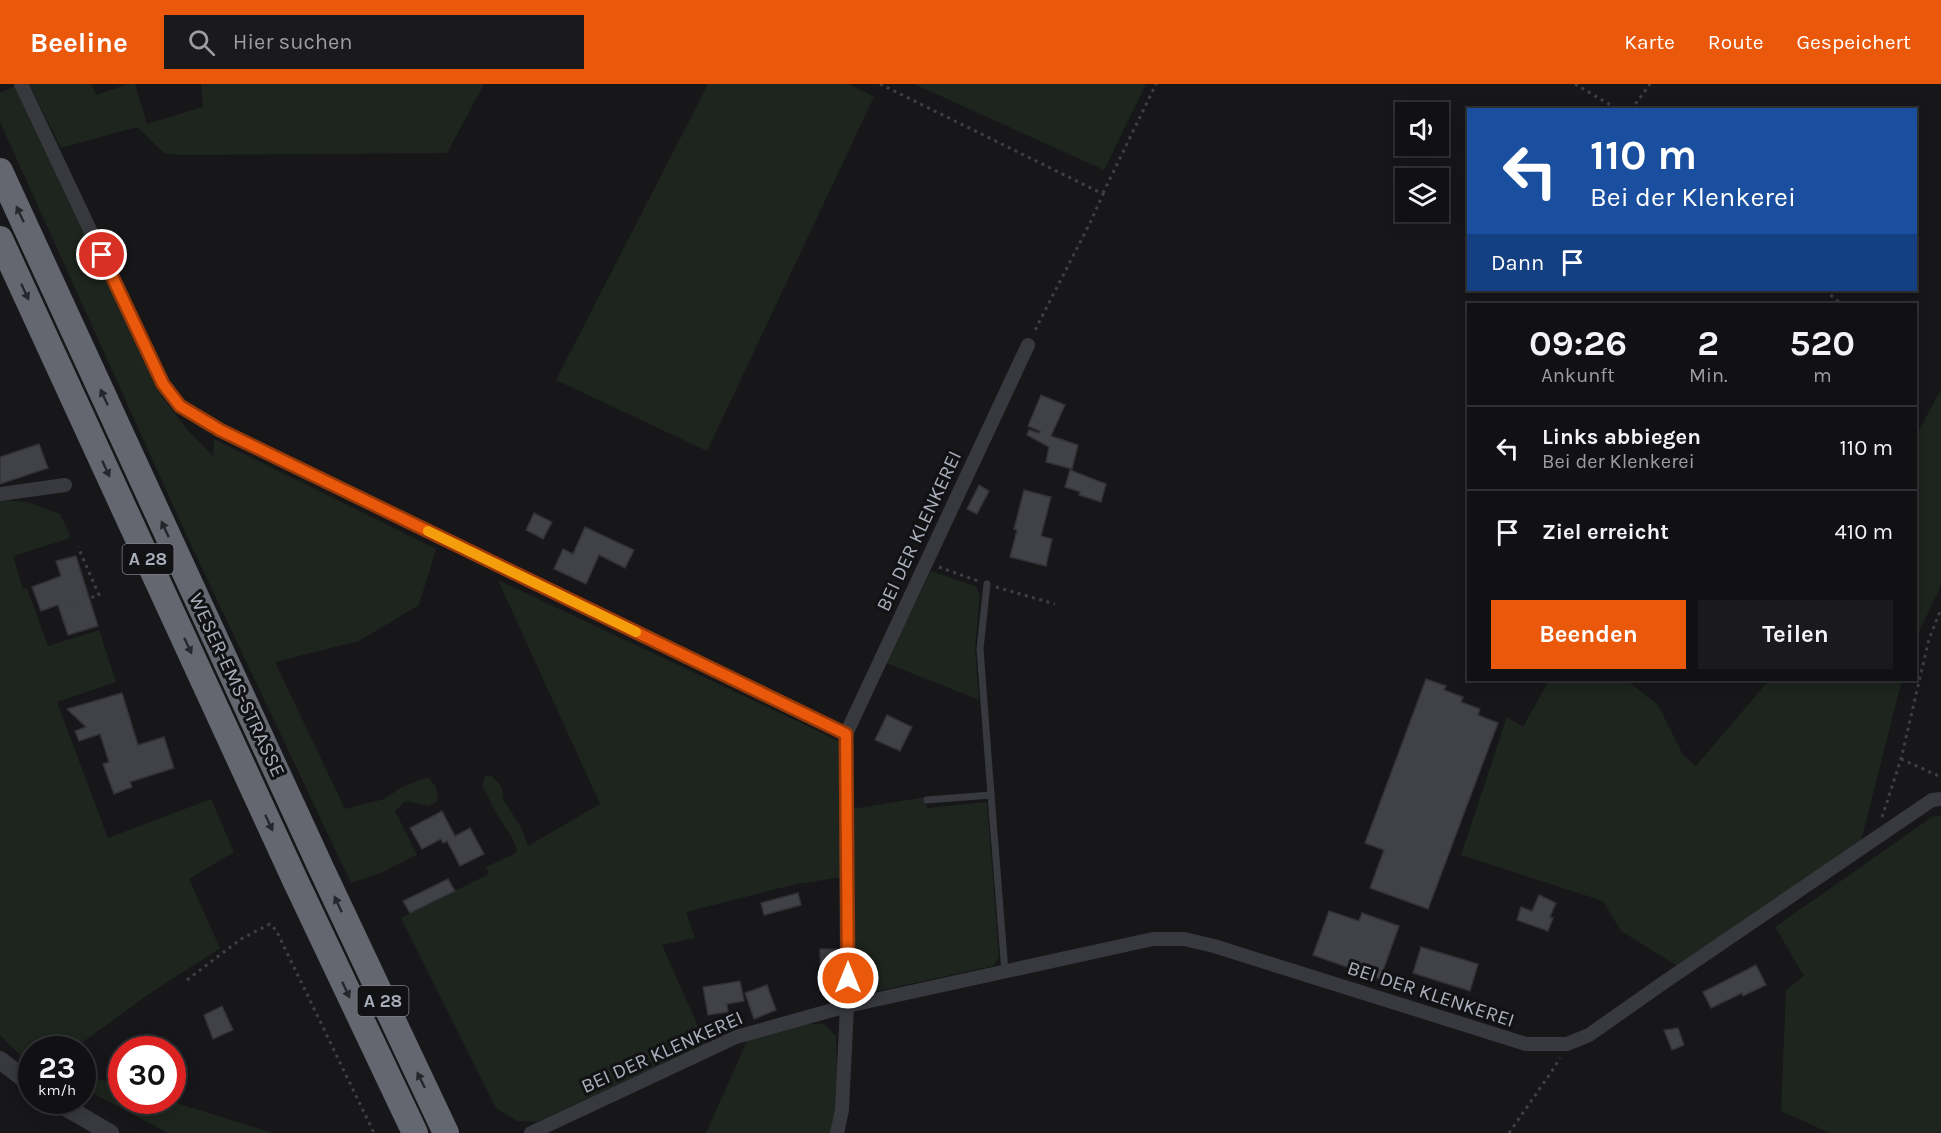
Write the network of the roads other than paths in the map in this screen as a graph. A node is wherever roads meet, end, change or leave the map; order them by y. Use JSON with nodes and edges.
{"nodes":[{"id":1,"x":21,"y":84,"type":"edge"},
{"id":2,"x":0,"y":171,"type":"edge"},
{"id":3,"x":0,"y":239,"type":"edge"},
{"id":4,"x":1028,"y":345,"type":"road end"},
{"id":5,"x":65,"y":485,"type":"dead end"},
{"id":6,"x":0,"y":494,"type":"edge"},
{"id":7,"x":987,"y":584,"type":"dead end"},
{"id":8,"x":846,"y":734,"type":"junction"},
{"id":9,"x":991,"y":795,"type":"junction"},
{"id":10,"x":1941,"y":799,"type":"edge"},
{"id":11,"x":927,"y":800,"type":"dead end"},
{"id":12,"x":1005,"y":972,"type":"junction"},
{"id":13,"x":847,"y":1006,"type":"junction"},
{"id":14,"x":0,"y":1060,"type":"edge"},
{"id":15,"x":18,"y":1074,"type":"edge"},
{"id":16,"x":77,"y":1114,"type":"edge"},
{"id":17,"x":110,"y":1133,"type":"edge"},
{"id":18,"x":415,"y":1133,"type":"edge"},
{"id":19,"x":446,"y":1133,"type":"edge"},
{"id":20,"x":531,"y":1133,"type":"edge"},
{"id":21,"x":837,"y":1133,"type":"edge"}],
"edges":[{"from":1,"to":8,"type":"street"},
{"from":19,"to":2,"type":"highway","name":"WESER-EMS-STRASSE","number":"A 28","one_way":true},
{"from":3,"to":18,"type":"highway","name":"WESER-EMS-STRASSE","number":"A 28","one_way":true},
{"from":4,"to":8,"type":"street","name":"BEI DER KLENKEREI"},
{"from":5,"to":6,"type":"street"},
{"from":7,"to":9,"type":"lane"},
{"from":8,"to":13,"type":"street","name":"BEI DER KLENKEREI"},
{"from":9,"to":11,"type":"lane"},
{"from":9,"to":12,"type":"lane"},
{"from":10,"to":12,"type":"street","name":"BEI DER KLENKEREI"},
{"from":12,"to":13,"type":"street","name":"BEI DER KLENKEREI"},
{"from":13,"to":20,"type":"street","name":"BEI DER KLENKEREI"},
{"from":13,"to":21,"type":"street","name":"BEI DER KLENKEREI"},
{"from":14,"to":15,"type":"street"},
{"from":16,"to":17,"type":"street"}]}
